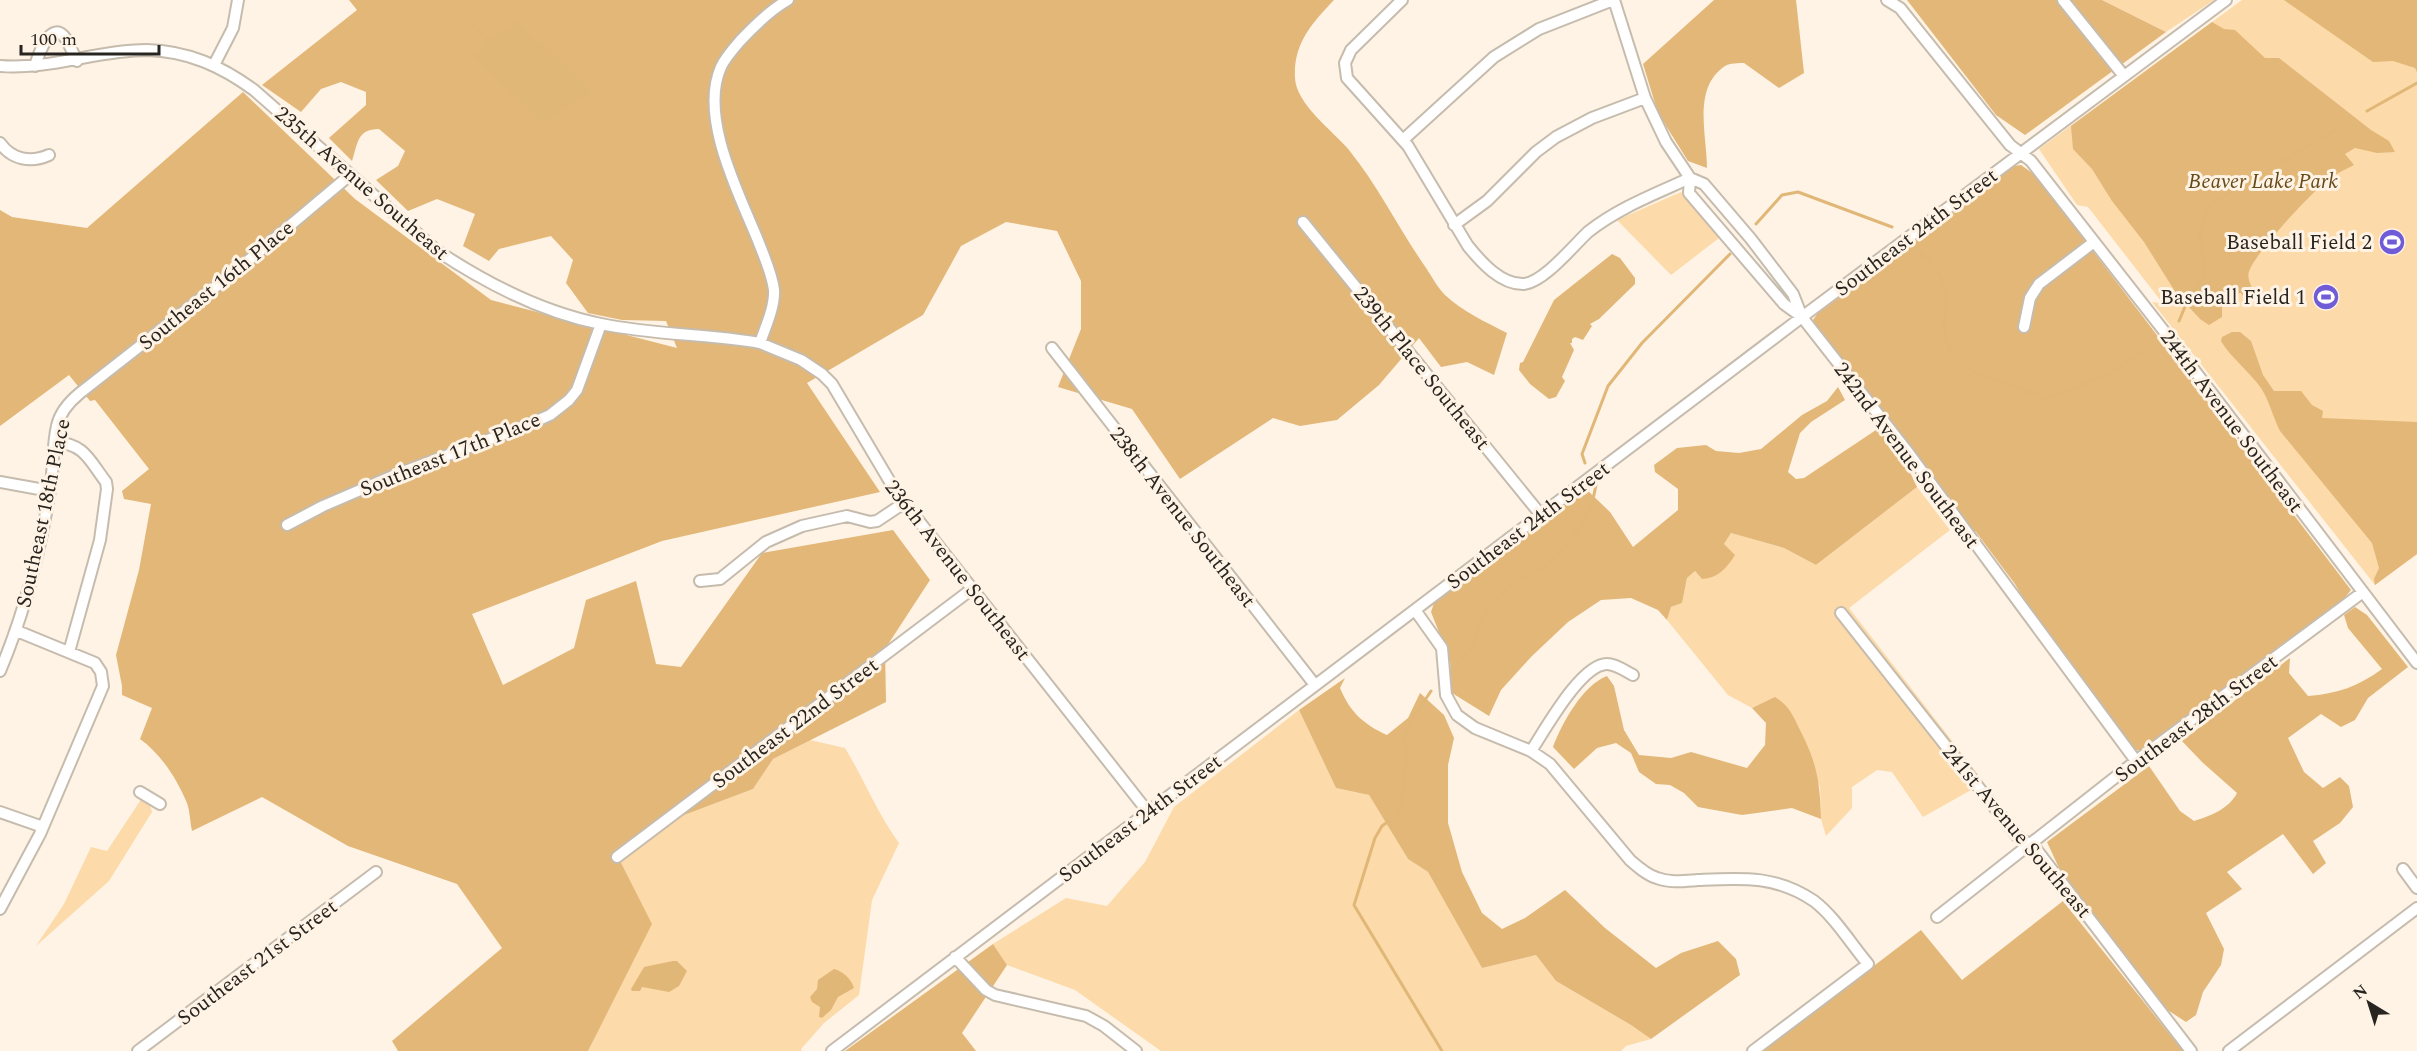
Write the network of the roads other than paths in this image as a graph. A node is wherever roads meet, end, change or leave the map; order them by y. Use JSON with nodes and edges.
{"nodes":[{"id":1,"x":238,"y":0,"type":"edge"},
{"id":2,"x":788,"y":0,"type":"edge"},
{"id":3,"x":1402,"y":0,"type":"edge"},
{"id":4,"x":1613,"y":0,"type":"edge"},
{"id":5,"x":1887,"y":0,"type":"edge"},
{"id":6,"x":2063,"y":0,"type":"edge"},
{"id":7,"x":2226,"y":0,"type":"edge"},
{"id":8,"x":76,"y":61,"type":"junction"},
{"id":9,"x":214,"y":65,"type":"junction"},
{"id":10,"x":0,"y":66,"type":"edge"},
{"id":11,"x":35,"y":66,"type":"junction"},
{"id":12,"x":2124,"y":76,"type":"junction"},
{"id":13,"x":1645,"y":98,"type":"junction"},
{"id":14,"x":1404,"y":139,"type":"junction"},
{"id":15,"x":0,"y":143,"type":"edge"},
{"id":16,"x":2021,"y":154,"type":"junction"},
{"id":17,"x":49,"y":155,"type":"dead end"},
{"id":18,"x":350,"y":175,"type":"junction"},
{"id":19,"x":1690,"y":178,"type":"junction"},
{"id":20,"x":1303,"y":222,"type":"dead end"},
{"id":21,"x":1454,"y":225,"type":"junction"},
{"id":22,"x":2094,"y":242,"type":"junction"},
{"id":23,"x":1802,"y":317,"type":"junction"},
{"id":24,"x":601,"y":324,"type":"junction"},
{"id":25,"x":2024,"y":327,"type":"dead end"},
{"id":26,"x":760,"y":344,"type":"junction"},
{"id":27,"x":1052,"y":348,"type":"dead end"},
{"id":28,"x":80,"y":393,"type":"joint"},
{"id":29,"x":55,"y":442,"type":"junction"},
{"id":30,"x":0,"y":482,"type":"edge"},
{"id":31,"x":50,"y":491,"type":"junction"},
{"id":32,"x":904,"y":503,"type":"junction"},
{"id":33,"x":1541,"y":515,"type":"junction"},
{"id":34,"x":287,"y":525,"type":"dead end"},
{"id":35,"x":700,"y":581,"type":"dead end"},
{"id":36,"x":972,"y":589,"type":"junction"},
{"id":37,"x":2363,"y":592,"type":"junction"},
{"id":38,"x":1415,"y":610,"type":"junction"},
{"id":39,"x":1841,"y":613,"type":"dead end"},
{"id":40,"x":17,"y":630,"type":"junction"},
{"id":41,"x":69,"y":652,"type":"junction"},
{"id":42,"x":2417,"y":663,"type":"edge"},
{"id":43,"x":0,"y":670,"type":"edge"},
{"id":44,"x":1633,"y":675,"type":"dead end"},
{"id":45,"x":1315,"y":685,"type":"junction"},
{"id":46,"x":1531,"y":751,"type":"junction"},
{"id":47,"x":2136,"y":760,"type":"junction"},
{"id":48,"x":140,"y":792,"type":"dead end"},
{"id":49,"x":160,"y":804,"type":"dead end"},
{"id":50,"x":0,"y":812,"type":"edge"},
{"id":51,"x":1148,"y":812,"type":"junction"},
{"id":52,"x":43,"y":827,"type":"junction"},
{"id":53,"x":2029,"y":845,"type":"junction"},
{"id":54,"x":617,"y":857,"type":"dead end"},
{"id":55,"x":2403,"y":869,"type":"dead end"},
{"id":56,"x":376,"y":872,"type":"dead end"},
{"id":57,"x":2417,"y":888,"type":"edge"},
{"id":58,"x":2417,"y":908,"type":"edge"},
{"id":59,"x":0,"y":909,"type":"edge"},
{"id":60,"x":1937,"y":917,"type":"dead end"},
{"id":61,"x":955,"y":957,"type":"junction"},
{"id":62,"x":138,"y":1051,"type":"edge"},
{"id":63,"x":832,"y":1051,"type":"edge"},
{"id":64,"x":1136,"y":1051,"type":"edge"},
{"id":65,"x":1753,"y":1051,"type":"edge"},
{"id":66,"x":2191,"y":1051,"type":"edge"},
{"id":67,"x":2229,"y":1051,"type":"edge"}],
"edges":[{"from":1,"to":9,"type":"street"},
{"from":2,"to":26,"type":"street"},
{"from":3,"to":14,"type":"street"},
{"from":4,"to":13,"type":"street","name":"242nd Avenue Southeast"},
{"from":4,"to":14,"type":"street"},
{"from":5,"to":16,"type":"street","name":"244th Avenue Southeast"},
{"from":6,"to":12,"type":"street"},
{"from":7,"to":12,"type":"street","name":"Southeast 24th Street"},
{"from":8,"to":9,"type":"street","name":"235th Avenue Southeast"},
{"from":8,"to":11,"type":"street","name":"235th Avenue Southeast"},
{"from":8,"to":11,"type":"street"},
{"from":9,"to":18,"type":"street","name":"235th Avenue Southeast"},
{"from":10,"to":11,"type":"street","name":"235th Avenue Southeast"},
{"from":12,"to":16,"type":"street","name":"Southeast 24th Street"},
{"from":13,"to":19,"type":"street","name":"242nd Avenue Southeast"},
{"from":13,"to":21,"type":"street"},
{"from":14,"to":21,"type":"street"},
{"from":15,"to":17,"type":"street"},
{"from":16,"to":22,"type":"street","name":"244th Avenue Southeast"},
{"from":16,"to":23,"type":"street","name":"Southeast 24th Street"},
{"from":18,"to":24,"type":"street","name":"235th Avenue Southeast"},
{"from":18,"to":28,"type":"street","name":"Southeast 16th Place"},
{"from":19,"to":21,"type":"street"},
{"from":19,"to":23,"type":"street","name":"242nd Avenue Southeast"},
{"from":19,"to":23,"type":"street","name":"242nd Avenue Southeast"},
{"from":20,"to":33,"type":"street","name":"239th Place Southeast"},
{"from":22,"to":25,"type":"street"},
{"from":22,"to":37,"type":"street","name":"244th Avenue Southeast"},
{"from":23,"to":33,"type":"street","name":"Southeast 24th Street"},
{"from":23,"to":47,"type":"street","name":"242nd Avenue Southeast"},
{"from":24,"to":26,"type":"street","name":"235th Avenue Southeast"},
{"from":24,"to":34,"type":"street","name":"Southeast 17th Place"},
{"from":26,"to":32,"type":"street","name":"236th Avenue Southeast"},
{"from":27,"to":45,"type":"street","name":"238th Avenue Southeast"},
{"from":28,"to":29,"type":"street","name":"Southeast 18th Place"},
{"from":29,"to":31,"type":"street","name":"Southeast 18th Place"},
{"from":29,"to":41,"type":"street"},
{"from":30,"to":31,"type":"street"},
{"from":31,"to":40,"type":"street","name":"Southeast 18th Place"},
{"from":32,"to":35,"type":"street"},
{"from":32,"to":36,"type":"street","name":"236th Avenue Southeast"},
{"from":33,"to":38,"type":"street","name":"Southeast 24th Street"},
{"from":36,"to":51,"type":"street","name":"236th Avenue Southeast"},
{"from":36,"to":54,"type":"street","name":"Southeast 22nd Street"},
{"from":37,"to":42,"type":"street","name":"244th Avenue Southeast"},
{"from":37,"to":47,"type":"street","name":"Southeast 28th Street"},
{"from":38,"to":45,"type":"street","name":"Southeast 24th Street"},
{"from":38,"to":46,"type":"street"},
{"from":39,"to":53,"type":"street","name":"241st Avenue Southeast"},
{"from":40,"to":41,"type":"street"},
{"from":40,"to":43,"type":"street","name":"Southeast 18th Place"},
{"from":41,"to":52,"type":"street"},
{"from":44,"to":46,"type":"street"},
{"from":45,"to":51,"type":"street","name":"Southeast 24th Street"},
{"from":46,"to":65,"type":"street"},
{"from":47,"to":53,"type":"street","name":"Southeast 28th Street"},
{"from":48,"to":49,"type":"street"},
{"from":50,"to":52,"type":"street"},
{"from":51,"to":61,"type":"street","name":"Southeast 24th Street"},
{"from":52,"to":59,"type":"street"},
{"from":53,"to":60,"type":"street","name":"Southeast 28th Street"},
{"from":53,"to":66,"type":"street","name":"241st Avenue Southeast"},
{"from":55,"to":57,"type":"street"},
{"from":56,"to":62,"type":"street","name":"Southeast 21st Street"},
{"from":58,"to":67,"type":"street"},
{"from":61,"to":63,"type":"street","name":"Southeast 24th Street"},
{"from":61,"to":64,"type":"street"}]}
